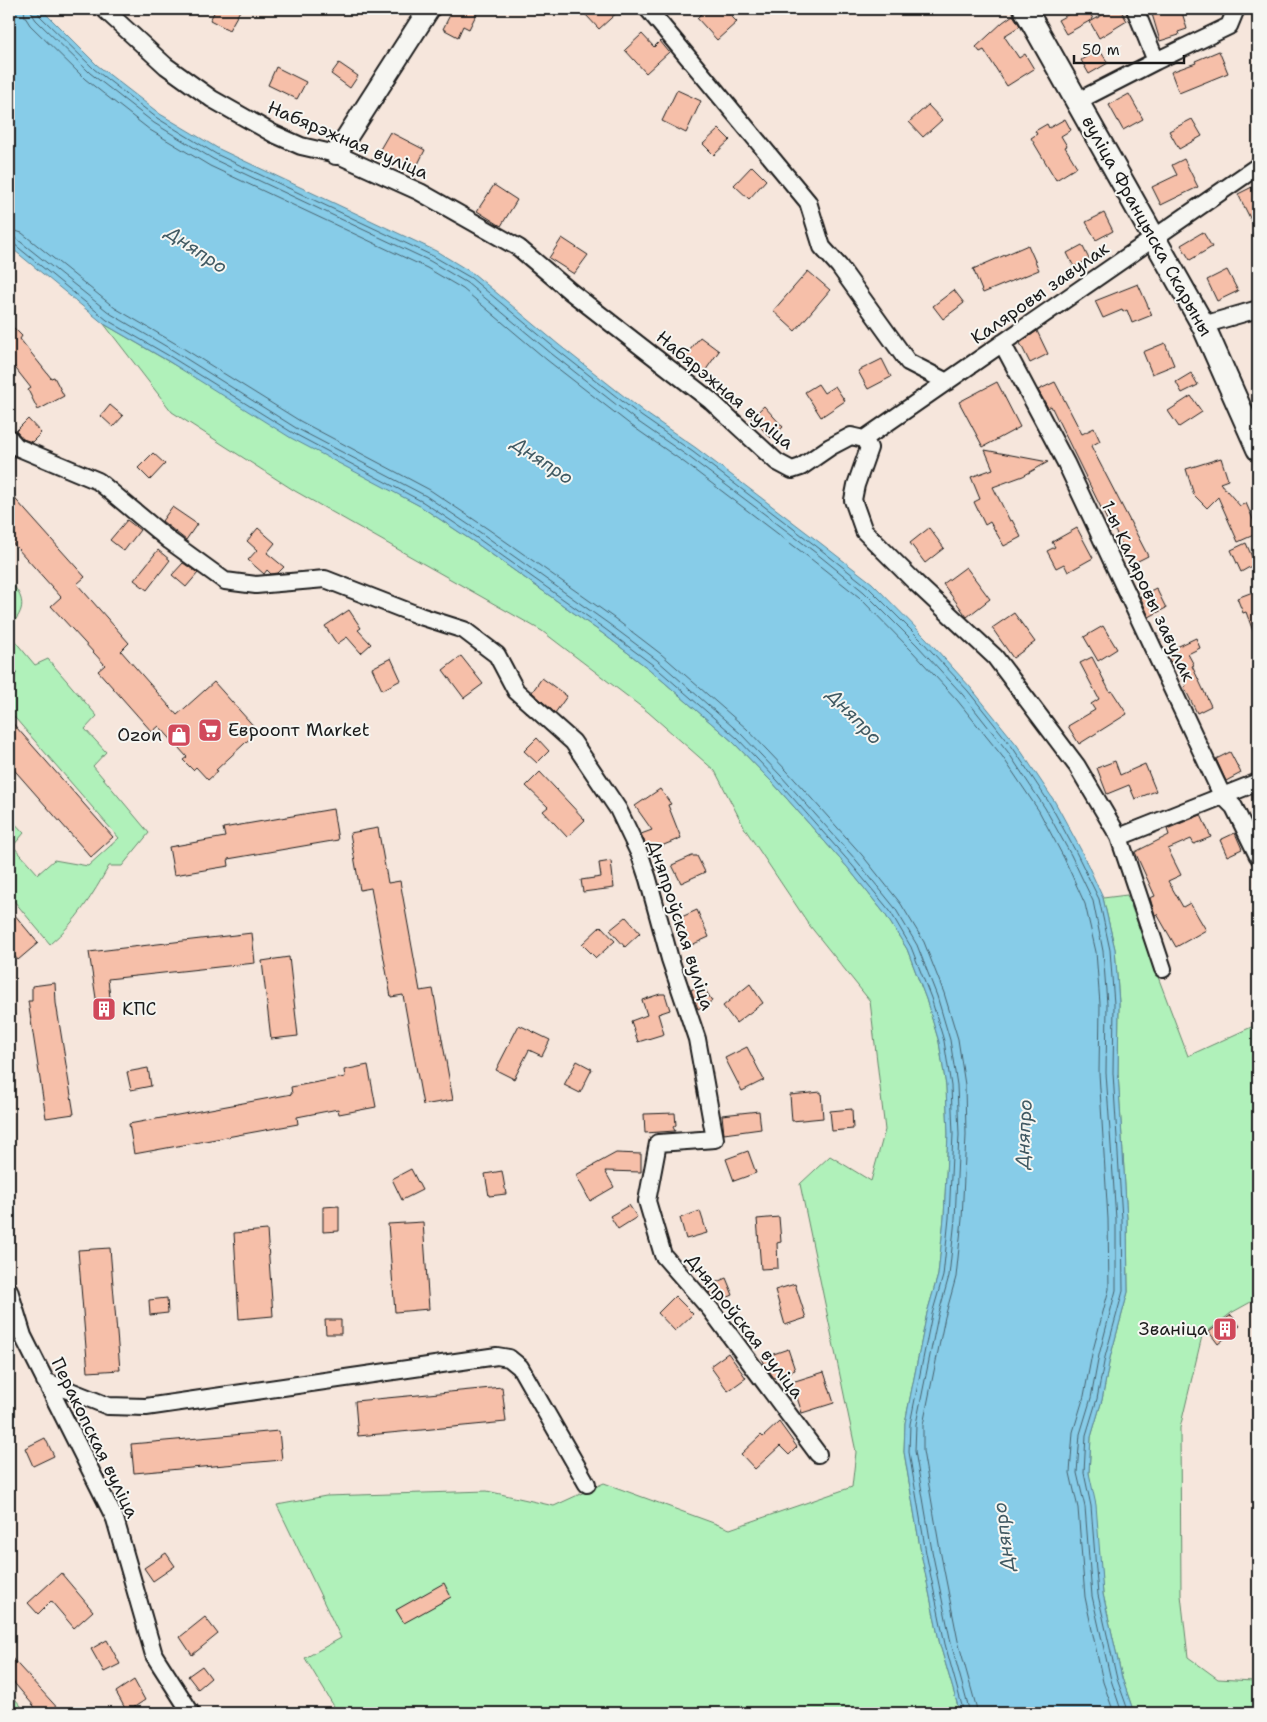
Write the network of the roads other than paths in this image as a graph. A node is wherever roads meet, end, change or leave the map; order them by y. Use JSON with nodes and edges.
{"nodes":[{"id":1,"x":104,"y":9,"type":"edge"},
{"id":2,"x":429,"y":9,"type":"edge"},
{"id":3,"x":648,"y":9,"type":"edge"},
{"id":4,"x":1025,"y":9,"type":"edge"},
{"id":5,"x":1135,"y":9,"type":"edge"},
{"id":6,"x":1236,"y":9,"type":"edge"},
{"id":7,"x":1156,"y":61,"type":"junction"},
{"id":8,"x":1078,"y":102,"type":"junction"},
{"id":9,"x":336,"y":154,"type":"junction"},
{"id":10,"x":1258,"y":166,"type":"edge"},
{"id":11,"x":1155,"y":238,"type":"junction"},
{"id":12,"x":1258,"y":309,"type":"edge"},
{"id":13,"x":1204,"y":325,"type":"junction"},
{"id":14,"x":1002,"y":343,"type":"junction"},
{"id":15,"x":948,"y":382,"type":"junction"},
{"id":16,"x":9,"y":438,"type":"edge"},
{"id":17,"x":864,"y":439,"type":"junction"},
{"id":18,"x":1258,"y":448,"type":"edge"},
{"id":19,"x":1258,"y":782,"type":"edge"},
{"id":20,"x":1222,"y":795,"type":"junction"},
{"id":21,"x":1118,"y":837,"type":"junction"},
{"id":22,"x":1258,"y":856,"type":"edge"},
{"id":23,"x":1163,"y":969,"type":"dead end"},
{"id":24,"x":9,"y":1290,"type":"edge"},
{"id":25,"x":45,"y":1380,"type":"junction"},
{"id":26,"x":818,"y":1454,"type":"dead end"},
{"id":27,"x":587,"y":1484,"type":"dead end"},
{"id":28,"x":191,"y":1713,"type":"edge"}],
"edges":[{"from":1,"to":9,"type":"street","name":"Набярэжная вуліца"},
{"from":2,"to":9,"type":"street"},
{"from":3,"to":15,"type":"street"},
{"from":4,"to":8,"type":"main road","name":"вуліца Францыска Скарыны"},
{"from":5,"to":7,"type":"street"},
{"from":6,"to":7,"type":"street"},
{"from":7,"to":8,"type":"street"},
{"from":8,"to":11,"type":"main road","name":"вуліца Францыска Скарыны"},
{"from":9,"to":17,"type":"street","name":"Набярэжная вуліца"},
{"from":10,"to":11,"type":"street","name":"Каляровы завулак"},
{"from":11,"to":13,"type":"main road","name":"вуліца Францыска Скарыны"},
{"from":11,"to":14,"type":"street","name":"Каляровы завулак"},
{"from":12,"to":13,"type":"street"},
{"from":13,"to":18,"type":"main road","name":"вуліца Францыска Скарыны"},
{"from":14,"to":15,"type":"street","name":"Каляровы завулак"},
{"from":14,"to":20,"type":"street","name":"1-ы Каляровы завулак"},
{"from":15,"to":17,"type":"street","name":"Каляровы завулак"},
{"from":16,"to":26,"type":"street","name":"Дняпроўская вуліца"},
{"from":17,"to":21,"type":"street"},
{"from":19,"to":20,"type":"street"},
{"from":20,"to":21,"type":"street"},
{"from":20,"to":22,"type":"street","name":"1-ы Каляровы завулак"},
{"from":21,"to":23,"type":"street"},
{"from":24,"to":25,"type":"street","name":"Перакопская вуліца"},
{"from":25,"to":27,"type":"street"},
{"from":25,"to":28,"type":"street","name":"Перакопская вуліца"}]}
